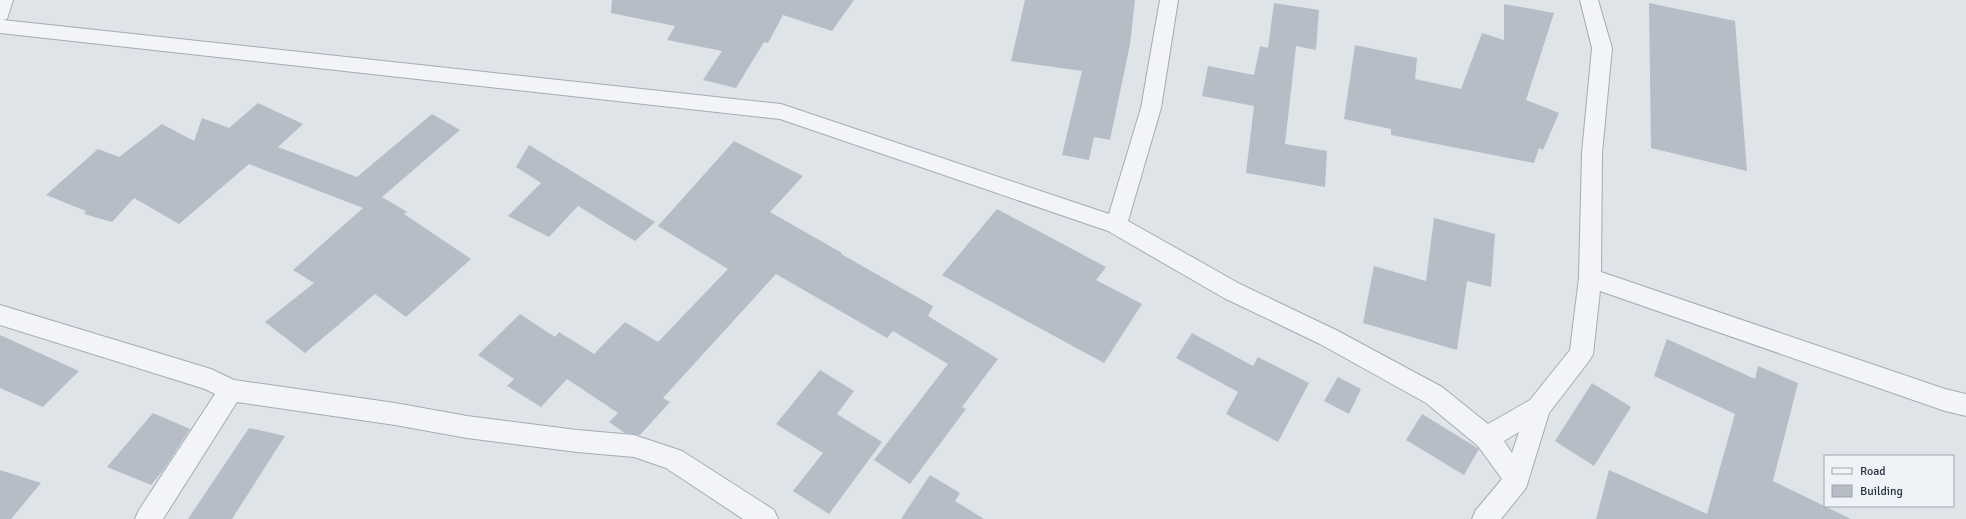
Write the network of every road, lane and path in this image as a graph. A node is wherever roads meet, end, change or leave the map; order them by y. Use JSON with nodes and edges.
{"nodes":[{"id":1,"x":4,"y":0,"type":"edge"},
{"id":2,"x":1169,"y":0,"type":"edge"},
{"id":3,"x":1589,"y":0,"type":"edge"},
{"id":4,"x":0,"y":14,"type":"edge"},
{"id":5,"x":0,"y":26,"type":"edge"},
{"id":6,"x":1116,"y":225,"type":"junction"},
{"id":7,"x":1590,"y":278,"type":"junction"},
{"id":8,"x":0,"y":315,"type":"edge"},
{"id":9,"x":231,"y":390,"type":"junction"},
{"id":10,"x":1966,"y":405,"type":"edge"},
{"id":11,"x":1538,"y":408,"type":"junction"},
{"id":12,"x":1487,"y":438,"type":"junction"},
{"id":13,"x":1518,"y":480,"type":"junction"},
{"id":14,"x":148,"y":519,"type":"edge"},
{"id":15,"x":765,"y":519,"type":"edge"},
{"id":16,"x":1485,"y":519,"type":"edge"}],
"edges":[{"from":1,"to":4,"type":"street"},
{"from":2,"to":6,"type":"street"},
{"from":3,"to":7,"type":"street"},
{"from":5,"to":6,"type":"street"},
{"from":6,"to":12,"type":"street"},
{"from":7,"to":10,"type":"street"},
{"from":7,"to":11,"type":"street"},
{"from":8,"to":9,"type":"street"},
{"from":9,"to":14,"type":"street"},
{"from":9,"to":15,"type":"street"},
{"from":11,"to":12,"type":"street"},
{"from":11,"to":13,"type":"street"},
{"from":12,"to":13,"type":"street"},
{"from":13,"to":16,"type":"street"}]}
